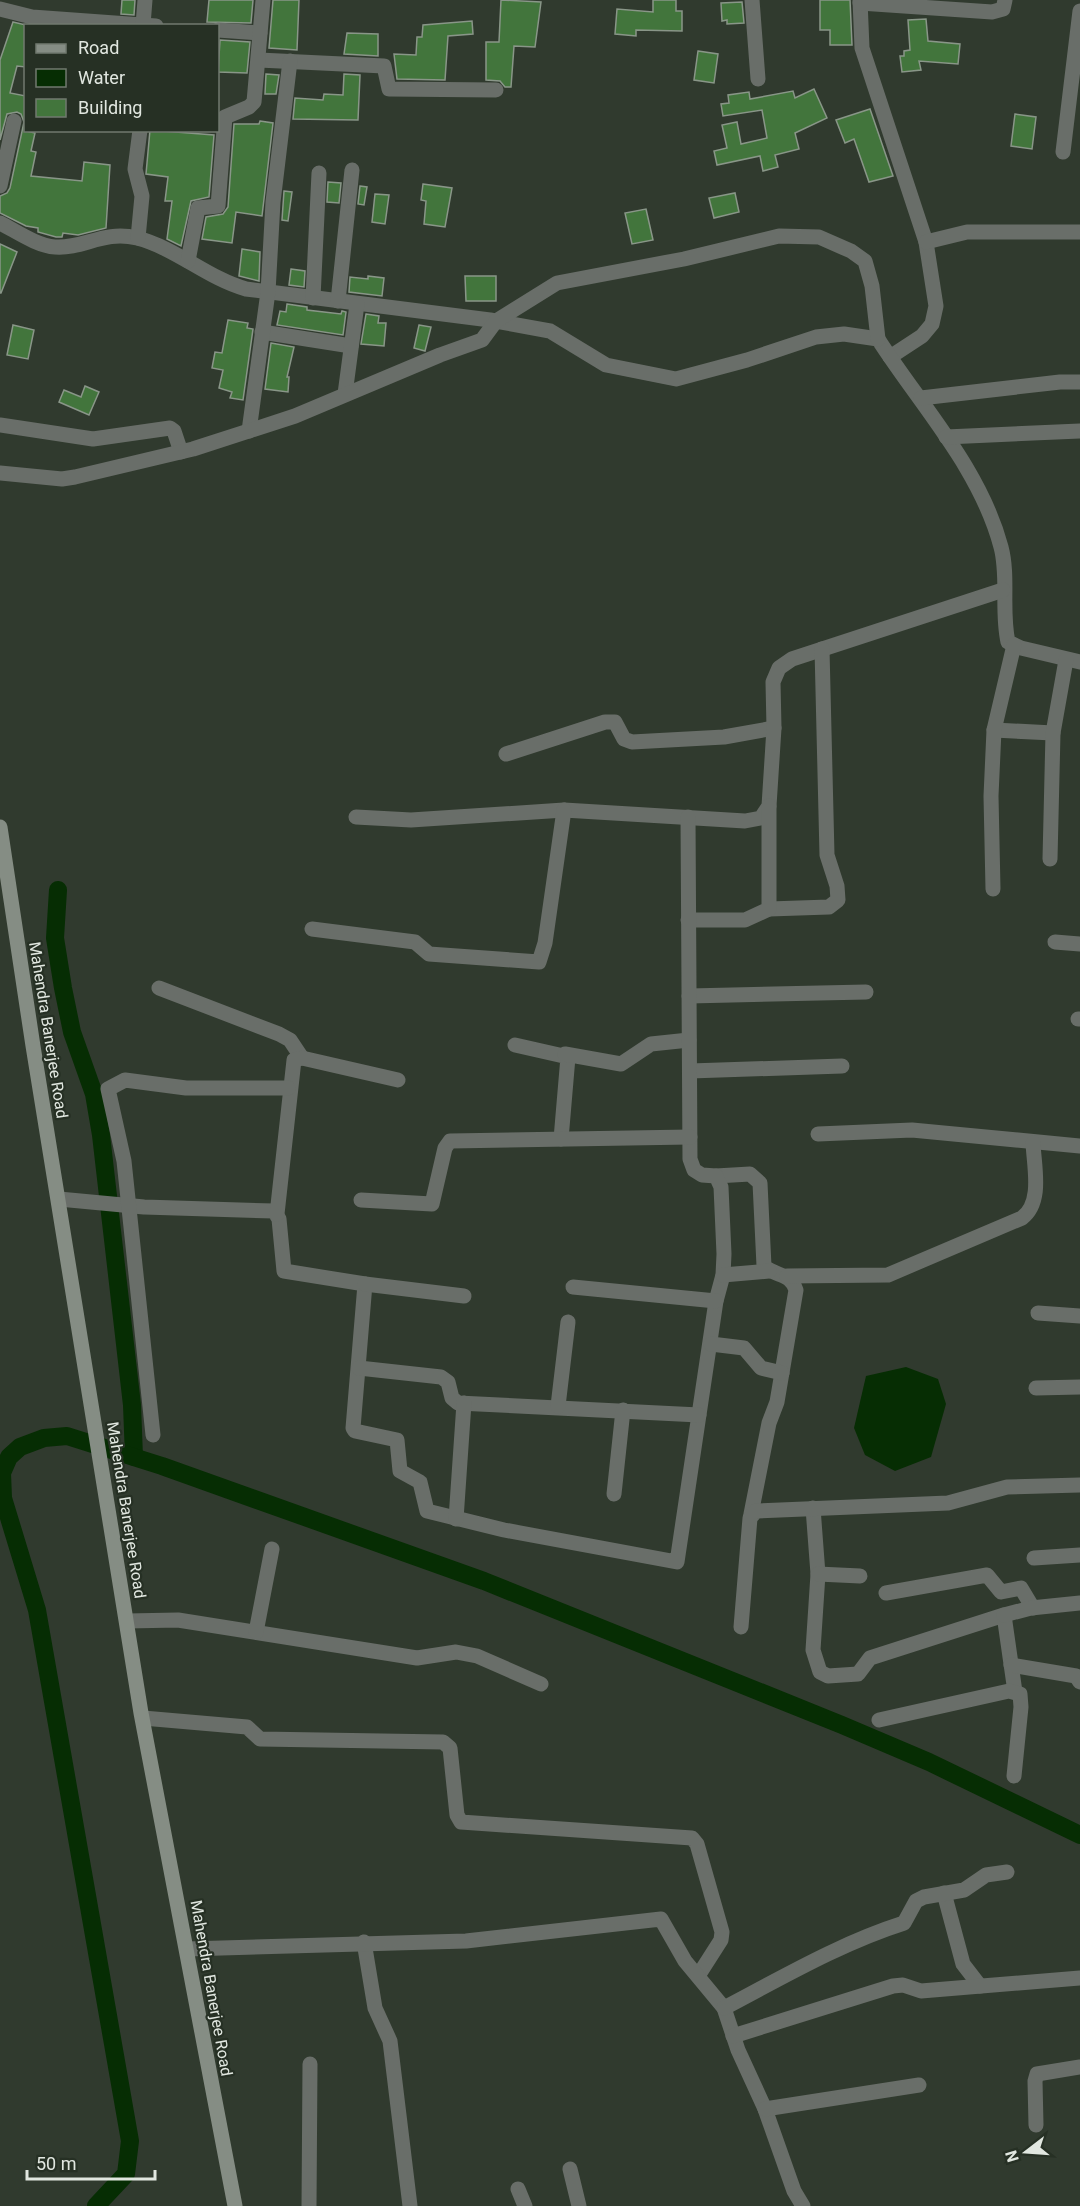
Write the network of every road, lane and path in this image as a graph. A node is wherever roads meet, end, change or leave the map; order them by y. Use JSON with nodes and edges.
{"nodes":[{"id":1,"x":145,"y":0,"type":"edge"},
{"id":2,"x":263,"y":0,"type":"edge"},
{"id":3,"x":752,"y":0,"type":"edge"},
{"id":4,"x":1005,"y":0,"type":"edge"},
{"id":5,"x":860,"y":1,"type":"edge"},
{"id":6,"x":0,"y":9,"type":"edge"},
{"id":7,"x":1080,"y":11,"type":"edge"},
{"id":8,"x":129,"y":24,"type":"edge"},
{"id":9,"x":143,"y":24,"type":"edge"},
{"id":10,"x":219,"y":30,"type":"edge"},
{"id":11,"x":260,"y":33,"type":"junction"},
{"id":12,"x":259,"y":60,"type":"junction"},
{"id":13,"x":290,"y":61,"type":"junction"},
{"id":14,"x":758,"y":79,"type":"dead end"},
{"id":15,"x":496,"y":90,"type":"dead end"},
{"id":16,"x":14,"y":121,"type":"dead end"},
{"id":17,"x":140,"y":132,"type":"edge"},
{"id":18,"x":1063,"y":152,"type":"dead end"},
{"id":19,"x":352,"y":170,"type":"dead end"},
{"id":20,"x":319,"y":173,"type":"dead end"},
{"id":21,"x":0,"y":186,"type":"edge"},
{"id":22,"x":0,"y":223,"type":"edge"},
{"id":23,"x":1080,"y":232,"type":"edge"},
{"id":24,"x":138,"y":238,"type":"junction"},
{"id":25,"x":926,"y":242,"type":"junction"},
{"id":26,"x":188,"y":261,"type":"junction"},
{"id":27,"x":268,"y":292,"type":"junction"},
{"id":28,"x":312,"y":298,"type":"junction"},
{"id":29,"x":338,"y":301,"type":"junction"},
{"id":30,"x":357,"y":304,"type":"junction"},
{"id":31,"x":496,"y":321,"type":"junction"},
{"id":32,"x":262,"y":332,"type":"junction"},
{"id":33,"x":878,"y":339,"type":"junction"},
{"id":34,"x":351,"y":346,"type":"junction"},
{"id":35,"x":890,"y":357,"type":"junction"},
{"id":36,"x":1080,"y":382,"type":"edge"},
{"id":37,"x":345,"y":394,"type":"junction"},
{"id":38,"x":921,"y":398,"type":"junction"},
{"id":39,"x":0,"y":425,"type":"edge"},
{"id":40,"x":249,"y":431,"type":"junction"},
{"id":41,"x":1080,"y":431,"type":"edge"},
{"id":42,"x":946,"y":437,"type":"junction"},
{"id":43,"x":181,"y":452,"type":"junction"},
{"id":44,"x":0,"y":472,"type":"edge"},
{"id":45,"x":1003,"y":590,"type":"junction"},
{"id":46,"x":1014,"y":645,"type":"junction"},
{"id":47,"x":822,"y":649,"type":"junction"},
{"id":48,"x":1073,"y":661,"type":"edge"},
{"id":49,"x":774,"y":728,"type":"junction"},
{"id":50,"x":994,"y":730,"type":"junction"},
{"id":51,"x":1053,"y":733,"type":"junction"},
{"id":52,"x":506,"y":754,"type":"dead end"},
{"id":53,"x":769,"y":806,"type":"junction"},
{"id":54,"x":564,"y":810,"type":"junction"},
{"id":55,"x":356,"y":817,"type":"dead end"},
{"id":56,"x":688,"y":817,"type":"junction"},
{"id":57,"x":0,"y":827,"type":"edge"},
{"id":58,"x":1050,"y":859,"type":"dead end"},
{"id":59,"x":993,"y":889,"type":"dead end"},
{"id":60,"x":769,"y":909,"type":"junction"},
{"id":61,"x":688,"y":920,"type":"junction"},
{"id":62,"x":312,"y":929,"type":"dead end"},
{"id":63,"x":1055,"y":942,"type":"dead end"},
{"id":64,"x":1080,"y":944,"type":"edge"},
{"id":65,"x":159,"y":988,"type":"dead end"},
{"id":66,"x":866,"y":992,"type":"dead end"},
{"id":67,"x":689,"y":996,"type":"junction"},
{"id":68,"x":689,"y":1040,"type":"junction"},
{"id":69,"x":515,"y":1045,"type":"dead end"},
{"id":70,"x":565,"y":1054,"type":"junction"},
{"id":71,"x":302,"y":1058,"type":"junction"},
{"id":72,"x":842,"y":1066,"type":"dead end"},
{"id":73,"x":690,"y":1071,"type":"junction"},
{"id":74,"x":398,"y":1080,"type":"dead end"},
{"id":75,"x":288,"y":1088,"type":"junction"},
{"id":76,"x":818,"y":1134,"type":"dead end"},
{"id":77,"x":690,"y":1137,"type":"junction"},
{"id":78,"x":561,"y":1139,"type":"junction"},
{"id":79,"x":1033,"y":1143,"type":"junction"},
{"id":80,"x":1080,"y":1146,"type":"edge"},
{"id":81,"x":716,"y":1176,"type":"junction"},
{"id":82,"x":59,"y":1199,"type":"junction"},
{"id":83,"x":361,"y":1200,"type":"dead end"},
{"id":84,"x":125,"y":1206,"type":"junction"},
{"id":85,"x":277,"y":1214,"type":"junction"},
{"id":86,"x":769,"y":1271,"type":"junction"},
{"id":87,"x":723,"y":1275,"type":"junction"},
{"id":88,"x":787,"y":1276,"type":"junction"},
{"id":89,"x":365,"y":1284,"type":"junction"},
{"id":90,"x":573,"y":1287,"type":"dead end"},
{"id":91,"x":464,"y":1296,"type":"dead end"},
{"id":92,"x":716,"y":1301,"type":"junction"},
{"id":93,"x":1038,"y":1313,"type":"dead end"},
{"id":94,"x":1080,"y":1316,"type":"edge"},
{"id":95,"x":568,"y":1322,"type":"dead end"},
{"id":96,"x":711,"y":1344,"type":"junction"},
{"id":97,"x":359,"y":1368,"type":"junction"},
{"id":98,"x":782,"y":1373,"type":"junction"},
{"id":99,"x":1080,"y":1387,"type":"edge"},
{"id":100,"x":1036,"y":1388,"type":"dead end"},
{"id":101,"x":464,"y":1403,"type":"junction"},
{"id":102,"x":558,"y":1406,"type":"junction"},
{"id":103,"x":623,"y":1410,"type":"junction"},
{"id":104,"x":699,"y":1415,"type":"junction"},
{"id":105,"x":153,"y":1435,"type":"dead end"},
{"id":106,"x":1080,"y":1485,"type":"edge"},
{"id":107,"x":614,"y":1494,"type":"dead end"},
{"id":108,"x":813,"y":1508,"type":"junction"},
{"id":109,"x":751,"y":1514,"type":"junction"},
{"id":110,"x":456,"y":1519,"type":"junction"},
{"id":111,"x":272,"y":1549,"type":"dead end"},
{"id":112,"x":1080,"y":1555,"type":"edge"},
{"id":113,"x":1034,"y":1558,"type":"dead end"},
{"id":114,"x":818,"y":1574,"type":"junction"},
{"id":115,"x":860,"y":1576,"type":"dead end"},
{"id":116,"x":886,"y":1593,"type":"dead end"},
{"id":117,"x":1080,"y":1603,"type":"edge"},
{"id":118,"x":1033,"y":1608,"type":"junction"},
{"id":119,"x":1004,"y":1615,"type":"junction"},
{"id":120,"x":127,"y":1621,"type":"junction"},
{"id":121,"x":741,"y":1627,"type":"dead end"},
{"id":122,"x":256,"y":1632,"type":"junction"},
{"id":123,"x":1011,"y":1665,"type":"junction"},
{"id":124,"x":1080,"y":1682,"type":"edge"},
{"id":125,"x":541,"y":1684,"type":"dead end"},
{"id":126,"x":1015,"y":1692,"type":"junction"},
{"id":127,"x":143,"y":1718,"type":"junction"},
{"id":128,"x":879,"y":1720,"type":"dead end"},
{"id":129,"x":1014,"y":1776,"type":"dead end"},
{"id":130,"x":1007,"y":1872,"type":"dead end"},
{"id":131,"x":944,"y":1893,"type":"junction"},
{"id":132,"x":364,"y":1942,"type":"junction"},
{"id":133,"x":187,"y":1949,"type":"junction"},
{"id":134,"x":698,"y":1976,"type":"junction"},
{"id":135,"x":1080,"y":1978,"type":"edge"},
{"id":136,"x":980,"y":1986,"type":"junction"},
{"id":137,"x":724,"y":2008,"type":"junction"},
{"id":138,"x":733,"y":2036,"type":"junction"},
{"id":139,"x":310,"y":2064,"type":"dead end"},
{"id":140,"x":1080,"y":2067,"type":"edge"},
{"id":141,"x":919,"y":2085,"type":"dead end"},
{"id":142,"x":765,"y":2109,"type":"junction"},
{"id":143,"x":1036,"y":2125,"type":"dead end"},
{"id":144,"x":570,"y":2169,"type":"dead end"},
{"id":145,"x":518,"y":2189,"type":"dead end"},
{"id":146,"x":234,"y":2201,"type":"edge"},
{"id":147,"x":309,"y":2206,"type":"edge"},
{"id":148,"x":410,"y":2206,"type":"edge"},
{"id":149,"x":525,"y":2206,"type":"edge"},
{"id":150,"x":579,"y":2206,"type":"edge"},
{"id":151,"x":803,"y":2206,"type":"edge"}],
"edges":[{"from":1,"to":9,"type":"street"},
{"from":2,"to":11,"type":"street"},
{"from":3,"to":14,"type":"street"},
{"from":4,"to":5,"type":"street"},
{"from":5,"to":25,"type":"street"},
{"from":6,"to":8,"type":"street"},
{"from":7,"to":18,"type":"street"},
{"from":10,"to":11,"type":"street"},
{"from":11,"to":12,"type":"street"},
{"from":12,"to":13,"type":"street"},
{"from":12,"to":26,"type":"street"},
{"from":13,"to":15,"type":"street"},
{"from":13,"to":27,"type":"street"},
{"from":16,"to":21,"type":"street"},
{"from":17,"to":24,"type":"street"},
{"from":19,"to":29,"type":"street"},
{"from":20,"to":28,"type":"street"},
{"from":22,"to":24,"type":"street"},
{"from":23,"to":25,"type":"street"},
{"from":24,"to":26,"type":"street"},
{"from":25,"to":35,"type":"street"},
{"from":26,"to":27,"type":"street"},
{"from":27,"to":28,"type":"street"},
{"from":27,"to":32,"type":"street"},
{"from":28,"to":29,"type":"street"},
{"from":29,"to":30,"type":"street"},
{"from":30,"to":31,"type":"street"},
{"from":30,"to":34,"type":"street"},
{"from":31,"to":33,"type":"street"},
{"from":31,"to":33,"type":"street"},
{"from":31,"to":37,"type":"street"},
{"from":32,"to":34,"type":"street"},
{"from":32,"to":40,"type":"street"},
{"from":33,"to":35,"type":"street"},
{"from":34,"to":37,"type":"street"},
{"from":35,"to":38,"type":"street"},
{"from":36,"to":38,"type":"street"},
{"from":37,"to":40,"type":"street"},
{"from":38,"to":42,"type":"street"},
{"from":39,"to":43,"type":"street"},
{"from":40,"to":43,"type":"street"},
{"from":41,"to":42,"type":"street"},
{"from":42,"to":45,"type":"street"},
{"from":43,"to":44,"type":"street"},
{"from":45,"to":46,"type":"street"},
{"from":45,"to":47,"type":"street"},
{"from":46,"to":48,"type":"street"},
{"from":46,"to":50,"type":"street"},
{"from":47,"to":49,"type":"street"},
{"from":47,"to":60,"type":"street"},
{"from":48,"to":51,"type":"street"},
{"from":49,"to":52,"type":"street"},
{"from":49,"to":53,"type":"street"},
{"from":50,"to":51,"type":"street"},
{"from":50,"to":59,"type":"street"},
{"from":51,"to":58,"type":"street"},
{"from":53,"to":56,"type":"street"},
{"from":53,"to":60,"type":"street"},
{"from":54,"to":55,"type":"street"},
{"from":54,"to":56,"type":"street"},
{"from":54,"to":62,"type":"street"},
{"from":56,"to":61,"type":"street"},
{"from":57,"to":82,"type":"street","name":"Mahendra Banerjee Road"},
{"from":60,"to":61,"type":"street"},
{"from":61,"to":67,"type":"street"},
{"from":63,"to":64,"type":"street"},
{"from":65,"to":71,"type":"street"},
{"from":66,"to":67,"type":"street"},
{"from":67,"to":68,"type":"street"},
{"from":68,"to":70,"type":"street"},
{"from":68,"to":73,"type":"street"},
{"from":69,"to":70,"type":"street"},
{"from":70,"to":78,"type":"street"},
{"from":71,"to":74,"type":"street"},
{"from":71,"to":75,"type":"street"},
{"from":72,"to":73,"type":"street"},
{"from":73,"to":77,"type":"street"},
{"from":75,"to":84,"type":"street"},
{"from":75,"to":85,"type":"street"},
{"from":76,"to":79,"type":"street"},
{"from":77,"to":78,"type":"street"},
{"from":77,"to":81,"type":"street"},
{"from":78,"to":83,"type":"street"},
{"from":79,"to":80,"type":"street"},
{"from":79,"to":88,"type":"street"},
{"from":81,"to":86,"type":"street"},
{"from":81,"to":87,"type":"street"},
{"from":82,"to":84,"type":"street"},
{"from":82,"to":120,"type":"street","name":"Mahendra Banerjee Road"},
{"from":84,"to":85,"type":"street"},
{"from":84,"to":105,"type":"street"},
{"from":85,"to":89,"type":"street"},
{"from":86,"to":87,"type":"street"},
{"from":86,"to":88,"type":"street"},
{"from":87,"to":92,"type":"street"},
{"from":88,"to":98,"type":"street"},
{"from":89,"to":91,"type":"street"},
{"from":89,"to":97,"type":"street"},
{"from":90,"to":92,"type":"street"},
{"from":92,"to":96,"type":"street"},
{"from":93,"to":94,"type":"street"},
{"from":95,"to":102,"type":"street"},
{"from":96,"to":98,"type":"street"},
{"from":96,"to":104,"type":"street"},
{"from":97,"to":101,"type":"street"},
{"from":97,"to":110,"type":"street"},
{"from":98,"to":109,"type":"street"},
{"from":99,"to":100,"type":"street"},
{"from":101,"to":102,"type":"street"},
{"from":101,"to":110,"type":"street"},
{"from":102,"to":103,"type":"street"},
{"from":103,"to":104,"type":"street"},
{"from":103,"to":107,"type":"street"},
{"from":104,"to":110,"type":"street"},
{"from":106,"to":108,"type":"street"},
{"from":108,"to":109,"type":"street"},
{"from":108,"to":114,"type":"street"},
{"from":109,"to":121,"type":"street"},
{"from":111,"to":122,"type":"street"},
{"from":112,"to":113,"type":"street"},
{"from":114,"to":115,"type":"street"},
{"from":114,"to":119,"type":"street"},
{"from":116,"to":118,"type":"street"},
{"from":117,"to":118,"type":"street"},
{"from":118,"to":119,"type":"street"},
{"from":119,"to":123,"type":"street"},
{"from":120,"to":122,"type":"street"},
{"from":120,"to":127,"type":"street","name":"Mahendra Banerjee Road"},
{"from":122,"to":125,"type":"street"},
{"from":123,"to":124,"type":"street"},
{"from":123,"to":126,"type":"street"},
{"from":126,"to":128,"type":"street"},
{"from":126,"to":129,"type":"street"},
{"from":127,"to":133,"type":"street","name":"Mahendra Banerjee Road"},
{"from":127,"to":134,"type":"street"},
{"from":130,"to":131,"type":"street"},
{"from":131,"to":136,"type":"street"},
{"from":131,"to":137,"type":"street"},
{"from":132,"to":133,"type":"street"},
{"from":132,"to":134,"type":"street"},
{"from":132,"to":148,"type":"street"},
{"from":133,"to":146,"type":"street","name":"Mahendra Banerjee Road"},
{"from":134,"to":137,"type":"street"},
{"from":135,"to":136,"type":"street"},
{"from":136,"to":138,"type":"street"},
{"from":137,"to":138,"type":"street"},
{"from":138,"to":142,"type":"street"},
{"from":139,"to":147,"type":"street"},
{"from":140,"to":143,"type":"street"},
{"from":141,"to":142,"type":"street"},
{"from":142,"to":151,"type":"street"},
{"from":144,"to":150,"type":"street"},
{"from":145,"to":149,"type":"street"}]}
